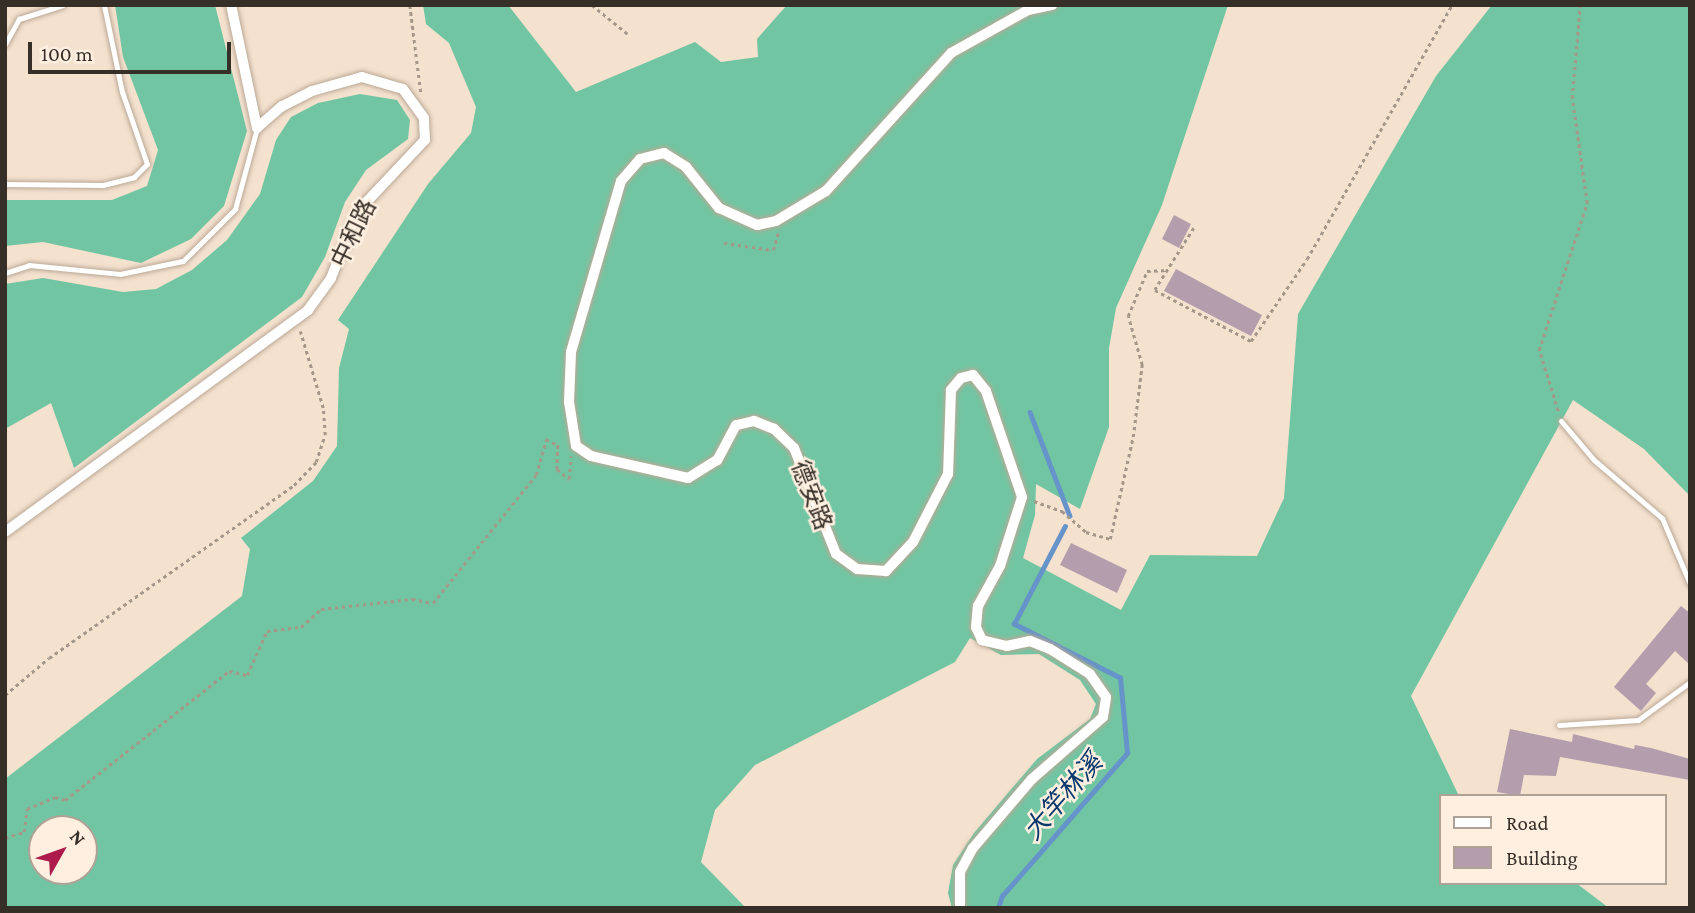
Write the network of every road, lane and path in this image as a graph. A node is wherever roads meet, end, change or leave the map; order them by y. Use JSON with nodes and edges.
{"nodes":[{"id":1,"x":63,"y":5,"type":"edge"},
{"id":2,"x":104,"y":5,"type":"edge"},
{"id":3,"x":231,"y":5,"type":"edge"},
{"id":4,"x":410,"y":5,"type":"edge"},
{"id":5,"x":593,"y":5,"type":"edge"},
{"id":6,"x":1052,"y":5,"type":"edge"},
{"id":7,"x":1452,"y":5,"type":"edge"},
{"id":8,"x":1580,"y":5,"type":"edge"},
{"id":9,"x":628,"y":34,"type":"dead end"},
{"id":10,"x":5,"y":44,"type":"edge"},
{"id":11,"x":424,"y":118,"type":"junction"},
{"id":12,"x":257,"y":128,"type":"junction"},
{"id":13,"x":5,"y":184,"type":"edge"},
{"id":14,"x":776,"y":220,"type":"junction"},
{"id":15,"x":1194,"y":228,"type":"dead end"},
{"id":16,"x":724,"y":243,"type":"dead end"},
{"id":17,"x":1168,"y":270,"type":"junction"},
{"id":18,"x":5,"y":273,"type":"edge"},
{"id":19,"x":296,"y":319,"type":"junction"},
{"id":20,"x":1561,"y":421,"type":"joint"},
{"id":21,"x":576,"y":446,"type":"junction"},
{"id":22,"x":1022,"y":496,"type":"junction"},
{"id":23,"x":5,"y":531,"type":"edge"},
{"id":24,"x":1690,"y":583,"type":"edge"},
{"id":25,"x":1690,"y":682,"type":"edge"},
{"id":26,"x":5,"y":695,"type":"edge"},
{"id":27,"x":1559,"y":724,"type":"dead end"},
{"id":28,"x":5,"y":838,"type":"edge"},
{"id":29,"x":960,"y":908,"type":"edge"}],
"edges":[{"from":1,"to":10,"type":"lane"},
{"from":2,"to":13,"type":"lane"},
{"from":3,"to":12,"type":"street"},
{"from":4,"to":11,"type":"path"},
{"from":5,"to":9,"type":"path"},
{"from":6,"to":14,"type":"street"},
{"from":7,"to":17,"type":"path"},
{"from":8,"to":20,"type":"path"},
{"from":11,"to":12,"type":"street"},
{"from":11,"to":19,"type":"street","name":"中和路"},
{"from":12,"to":18,"type":"lane"},
{"from":14,"to":16,"type":"path"},
{"from":14,"to":21,"type":"street"},
{"from":15,"to":17,"type":"path"},
{"from":17,"to":22,"type":"path"},
{"from":19,"to":23,"type":"street","name":"中和路"},
{"from":19,"to":26,"type":"path"},
{"from":20,"to":24,"type":"lane"},
{"from":21,"to":22,"type":"street","name":"德安路"},
{"from":21,"to":28,"type":"path"},
{"from":22,"to":29,"type":"street"},
{"from":25,"to":27,"type":"lane"}]}
